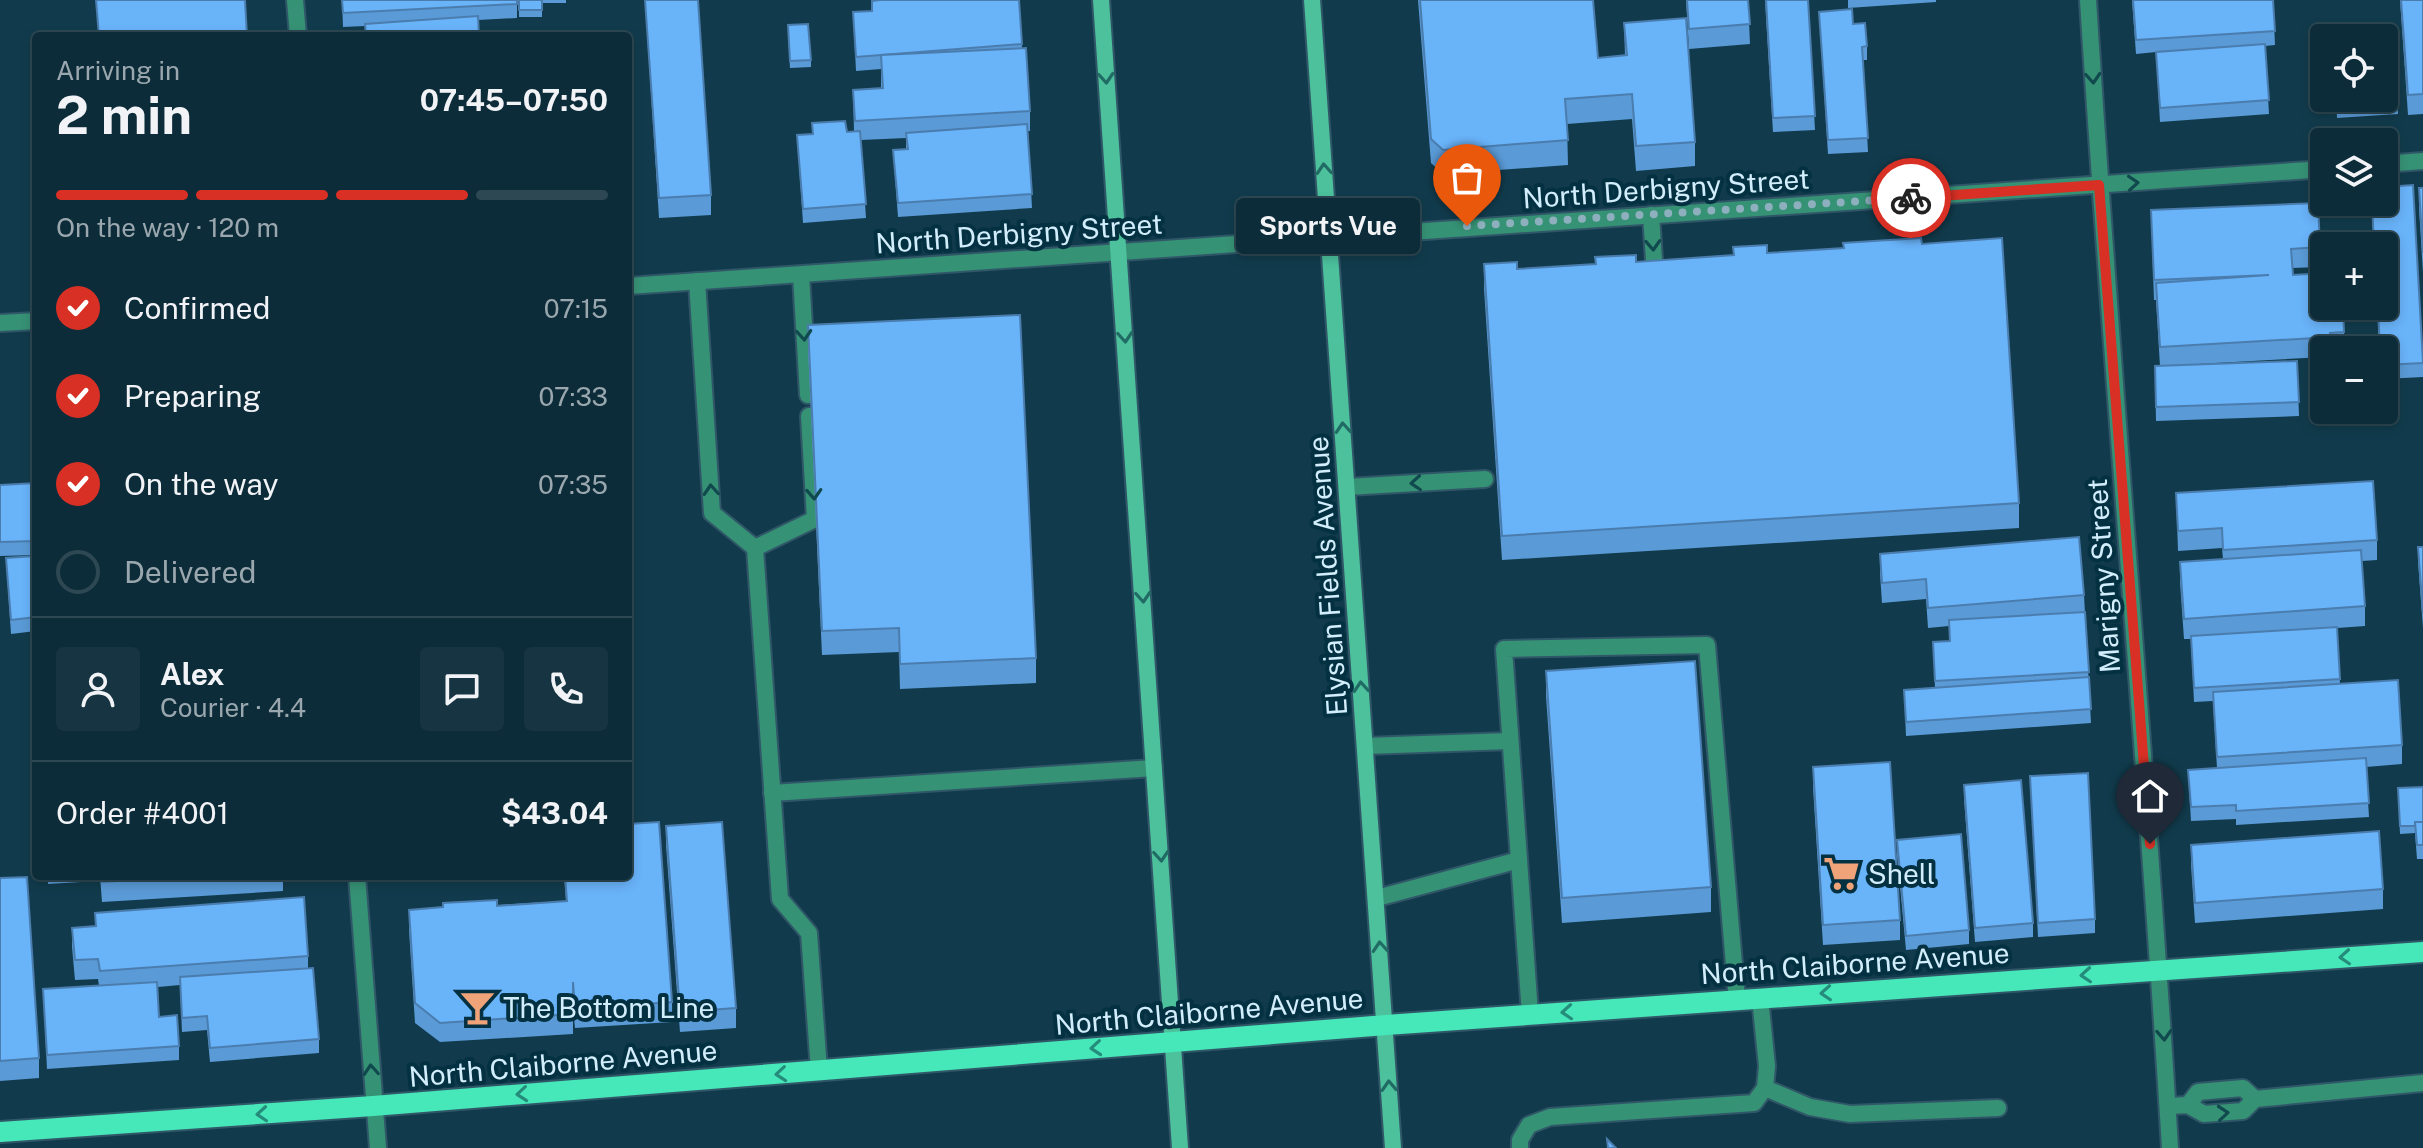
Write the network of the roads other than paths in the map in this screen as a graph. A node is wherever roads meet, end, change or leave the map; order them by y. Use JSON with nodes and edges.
{"nodes":[{"id":1,"x":295,"y":0,"type":"edge"},
{"id":2,"x":1101,"y":0,"type":"edge"},
{"id":3,"x":1312,"y":0,"type":"edge"},
{"id":4,"x":2088,"y":0,"type":"edge"},
{"id":5,"x":298,"y":32,"type":"edge"},
{"id":6,"x":2423,"y":161,"type":"edge"},
{"id":7,"x":2398,"y":163,"type":"edge"},
{"id":8,"x":2310,"y":170,"type":"edge"},
{"id":9,"x":2099,"y":185,"type":"junction"},
{"id":10,"x":1651,"y":215,"type":"junction"},
{"id":11,"x":1329,"y":236,"type":"junction"},
{"id":12,"x":1119,"y":253,"type":"junction"},
{"id":13,"x":801,"y":275,"type":"junction"},
{"id":14,"x":1655,"y":275,"type":"edge"},
{"id":15,"x":697,"y":281,"type":"junction"},
{"id":16,"x":632,"y":286,"type":"edge"},
{"id":17,"x":32,"y":321,"type":"edge"},
{"id":18,"x":0,"y":323,"type":"edge"},
{"id":19,"x":808,"y":395,"type":"edge"},
{"id":20,"x":809,"y":416,"type":"edge"},
{"id":21,"x":1485,"y":479,"type":"dead end"},
{"id":22,"x":1347,"y":487,"type":"junction"},
{"id":23,"x":755,"y":548,"type":"junction"},
{"id":24,"x":1510,"y":741,"type":"junction"},
{"id":25,"x":1365,"y":746,"type":"junction"},
{"id":26,"x":1154,"y":768,"type":"junction"},
{"id":27,"x":772,"y":793,"type":"junction"},
{"id":28,"x":1519,"y":860,"type":"junction"},
{"id":29,"x":357,"y":880,"type":"edge"},
{"id":30,"x":1377,"y":898,"type":"junction"},
{"id":31,"x":2423,"y":952,"type":"edge"},
{"id":32,"x":2160,"y":969,"type":"junction"},
{"id":33,"x":1760,"y":998,"type":"junction"},
{"id":34,"x":1737,"y":1000,"type":"junction"},
{"id":35,"x":1530,"y":1014,"type":"junction"},
{"id":36,"x":1386,"y":1025,"type":"junction"},
{"id":37,"x":1173,"y":1042,"type":"junction"},
{"id":38,"x":819,"y":1070,"type":"junction"},
{"id":39,"x":2423,"y":1083,"type":"edge"},
{"id":40,"x":1765,"y":1088,"type":"junction"},
{"id":41,"x":373,"y":1106,"type":"junction"},
{"id":42,"x":2168,"y":1106,"type":"junction"},
{"id":43,"x":1998,"y":1108,"type":"dead end"},
{"id":44,"x":0,"y":1132,"type":"edge"},
{"id":45,"x":378,"y":1148,"type":"edge"},
{"id":46,"x":1180,"y":1148,"type":"edge"},
{"id":47,"x":1393,"y":1148,"type":"edge"},
{"id":48,"x":1520,"y":1148,"type":"edge"},
{"id":49,"x":2170,"y":1148,"type":"edge"}],
"edges":[{"from":1,"to":5,"type":"street"},
{"from":2,"to":12,"type":"main road","one_way":true},
{"from":11,"to":3,"type":"main road","name":"Elysian Fields Avenue","one_way":true},
{"from":4,"to":9,"type":"street","name":"Marigny Street","one_way":true},
{"from":6,"to":7,"type":"street"},
{"from":9,"to":8,"type":"street","name":"North Derbigny Street","one_way":true},
{"from":9,"to":10,"type":"street","name":"North Derbigny Street"},
{"from":9,"to":32,"type":"street","name":"Marigny Street"},
{"from":10,"to":11,"type":"street","name":"North Derbigny Street"},
{"from":10,"to":14,"type":"street","one_way":true},
{"from":11,"to":12,"type":"street","name":"North Derbigny Street"},
{"from":22,"to":11,"type":"main road","name":"Elysian Fields Avenue","one_way":true},
{"from":12,"to":13,"type":"street","name":"North Derbigny Street"},
{"from":12,"to":26,"type":"main road","one_way":true},
{"from":13,"to":15,"type":"street","name":"North Derbigny Street"},
{"from":13,"to":19,"type":"street","one_way":true},
{"from":15,"to":16,"type":"street","name":"North Derbigny Street"},
{"from":23,"to":15,"type":"street","one_way":true},
{"from":17,"to":18,"type":"street"},
{"from":20,"to":23,"type":"street","one_way":true},
{"from":21,"to":22,"type":"street","one_way":true},
{"from":25,"to":22,"type":"main road","name":"Elysian Fields Avenue","one_way":true},
{"from":23,"to":27,"type":"street"},
{"from":24,"to":25,"type":"street"},
{"from":24,"to":28,"type":"street"},
{"from":24,"to":34,"type":"street"},
{"from":25,"to":30,"type":"main road","name":"Elysian Fields Avenue"},
{"from":26,"to":27,"type":"street"},
{"from":26,"to":37,"type":"main road","one_way":true},
{"from":27,"to":38,"type":"street"},
{"from":28,"to":30,"type":"street"},
{"from":28,"to":35,"type":"street"},
{"from":41,"to":29,"type":"street","one_way":true},
{"from":36,"to":30,"type":"main road","name":"Elysian Fields Avenue","one_way":true},
{"from":31,"to":32,"type":"main road","name":"North Claiborne Avenue","one_way":true},
{"from":32,"to":33,"type":"main road","name":"North Claiborne Avenue","one_way":true},
{"from":32,"to":42,"type":"street","name":"Marigny Street","one_way":true},
{"from":33,"to":34,"type":"main road","name":"North Claiborne Avenue"},
{"from":33,"to":40,"type":"street"},
{"from":34,"to":35,"type":"main road","name":"North Claiborne Avenue","one_way":true},
{"from":35,"to":36,"type":"main road","name":"North Claiborne Avenue"},
{"from":36,"to":37,"type":"main road","name":"North Claiborne Avenue"},
{"from":47,"to":36,"type":"main road","name":"Elysian Fields Avenue","one_way":true},
{"from":37,"to":38,"type":"main road","name":"North Claiborne Avenue","one_way":true},
{"from":37,"to":46,"type":"main road"},
{"from":38,"to":41,"type":"main road","name":"North Claiborne Avenue","one_way":true},
{"from":39,"to":42,"type":"street"},
{"from":40,"to":43,"type":"street"},
{"from":40,"to":48,"type":"street"},
{"from":41,"to":44,"type":"main road","name":"North Claiborne Avenue","one_way":true},
{"from":41,"to":45,"type":"street"},
{"from":42,"to":49,"type":"street","name":"Marigny Street"}]}
